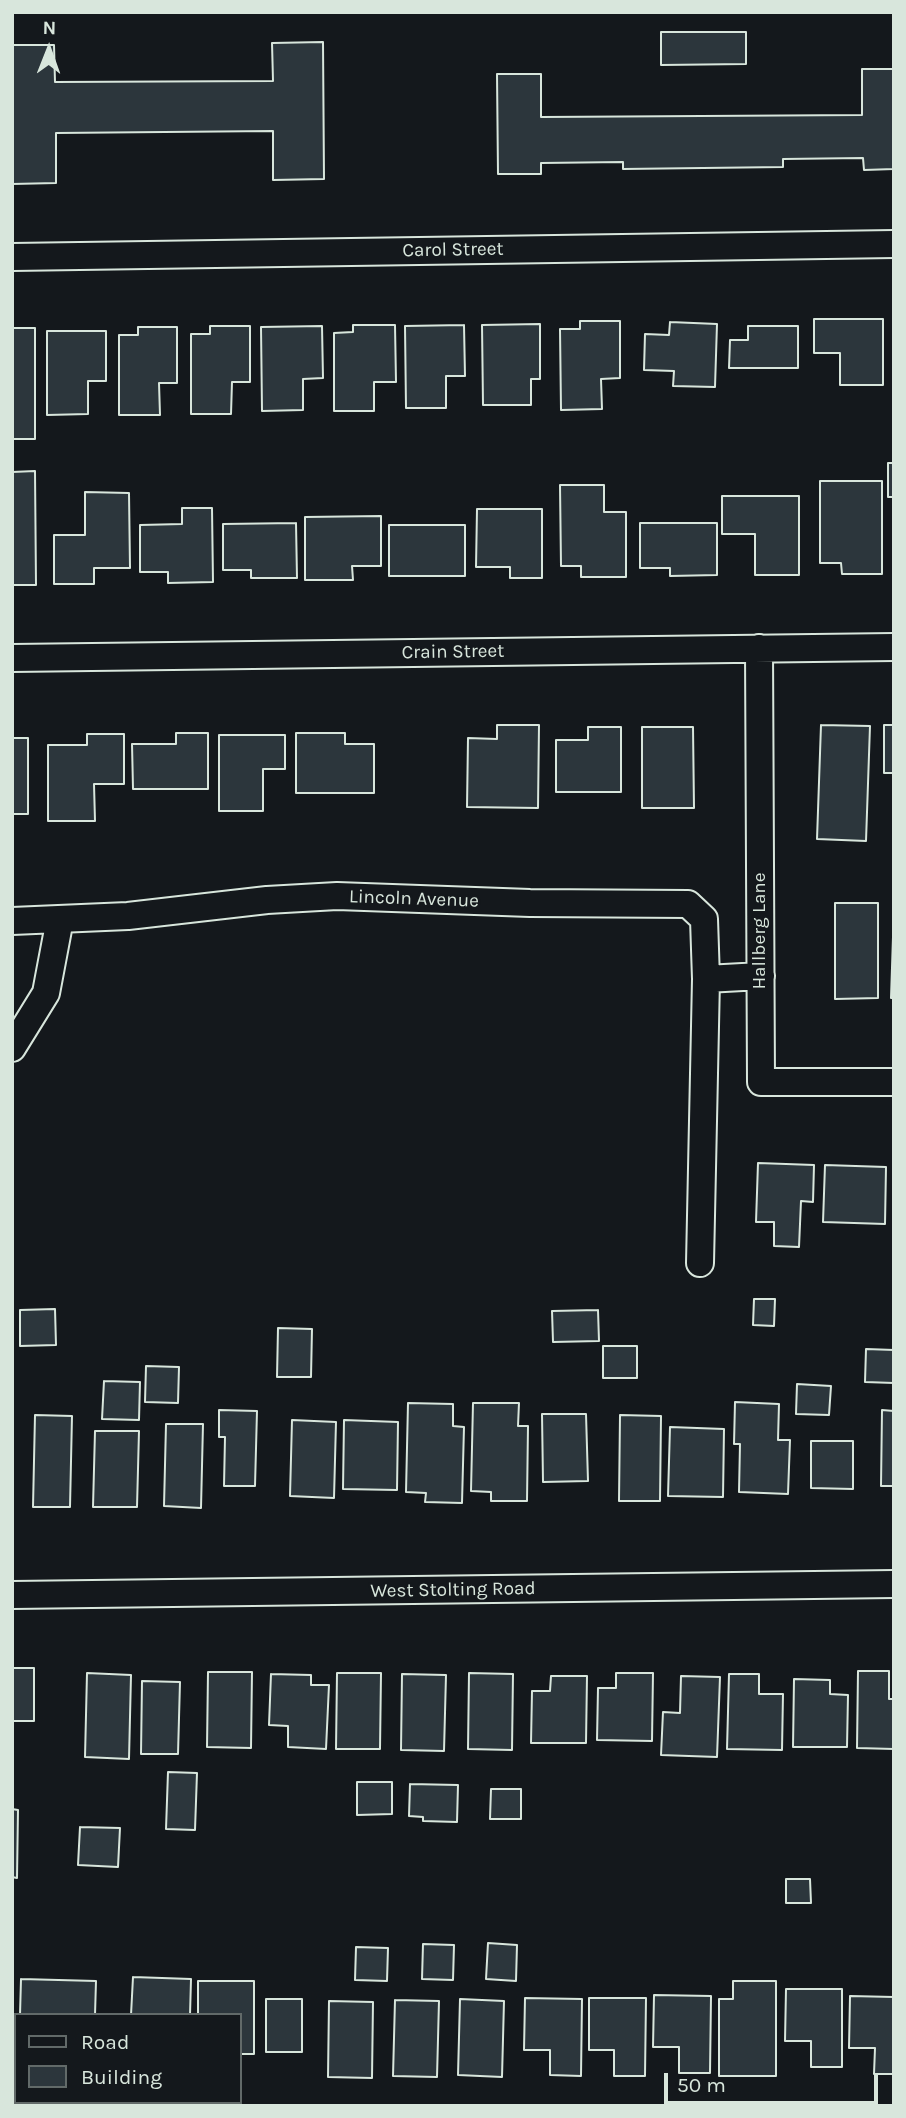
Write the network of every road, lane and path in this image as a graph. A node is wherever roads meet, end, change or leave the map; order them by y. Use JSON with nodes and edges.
{"nodes":[{"id":1,"x":894,"y":244,"type":"edge"},
{"id":2,"x":12,"y":257,"type":"edge"},
{"id":3,"x":894,"y":647,"type":"edge"},
{"id":4,"x":759,"y":648,"type":"junction"},
{"id":5,"x":12,"y":658,"type":"edge"},
{"id":6,"x":60,"y":919,"type":"junction"},
{"id":7,"x":12,"y":921,"type":"edge"},
{"id":8,"x":761,"y":975,"type":"junction"},
{"id":9,"x":706,"y":979,"type":"junction"},
{"id":10,"x":12,"y":1048,"type":"edge"},
{"id":11,"x":894,"y":1082,"type":"edge"},
{"id":12,"x":700,"y":1264,"type":"dead end"},
{"id":13,"x":894,"y":1584,"type":"edge"},
{"id":14,"x":12,"y":1595,"type":"edge"}],
"edges":[{"from":1,"to":2,"type":"street","name":"Carol Street"},
{"from":3,"to":4,"type":"street","name":"Crain Street"},
{"from":4,"to":5,"type":"street","name":"Crain Street"},
{"from":4,"to":8,"type":"street","name":"Hallberg Lane"},
{"from":6,"to":7,"type":"street","name":"Lincoln Avenue"},
{"from":6,"to":9,"type":"street","name":"Lincoln Avenue"},
{"from":6,"to":10,"type":"street"},
{"from":8,"to":9,"type":"street"},
{"from":8,"to":11,"type":"street","name":"Hallberg Lane"},
{"from":9,"to":12,"type":"street","name":"Lincoln Avenue"},
{"from":13,"to":14,"type":"street","name":"West Stolting Road"}]}
